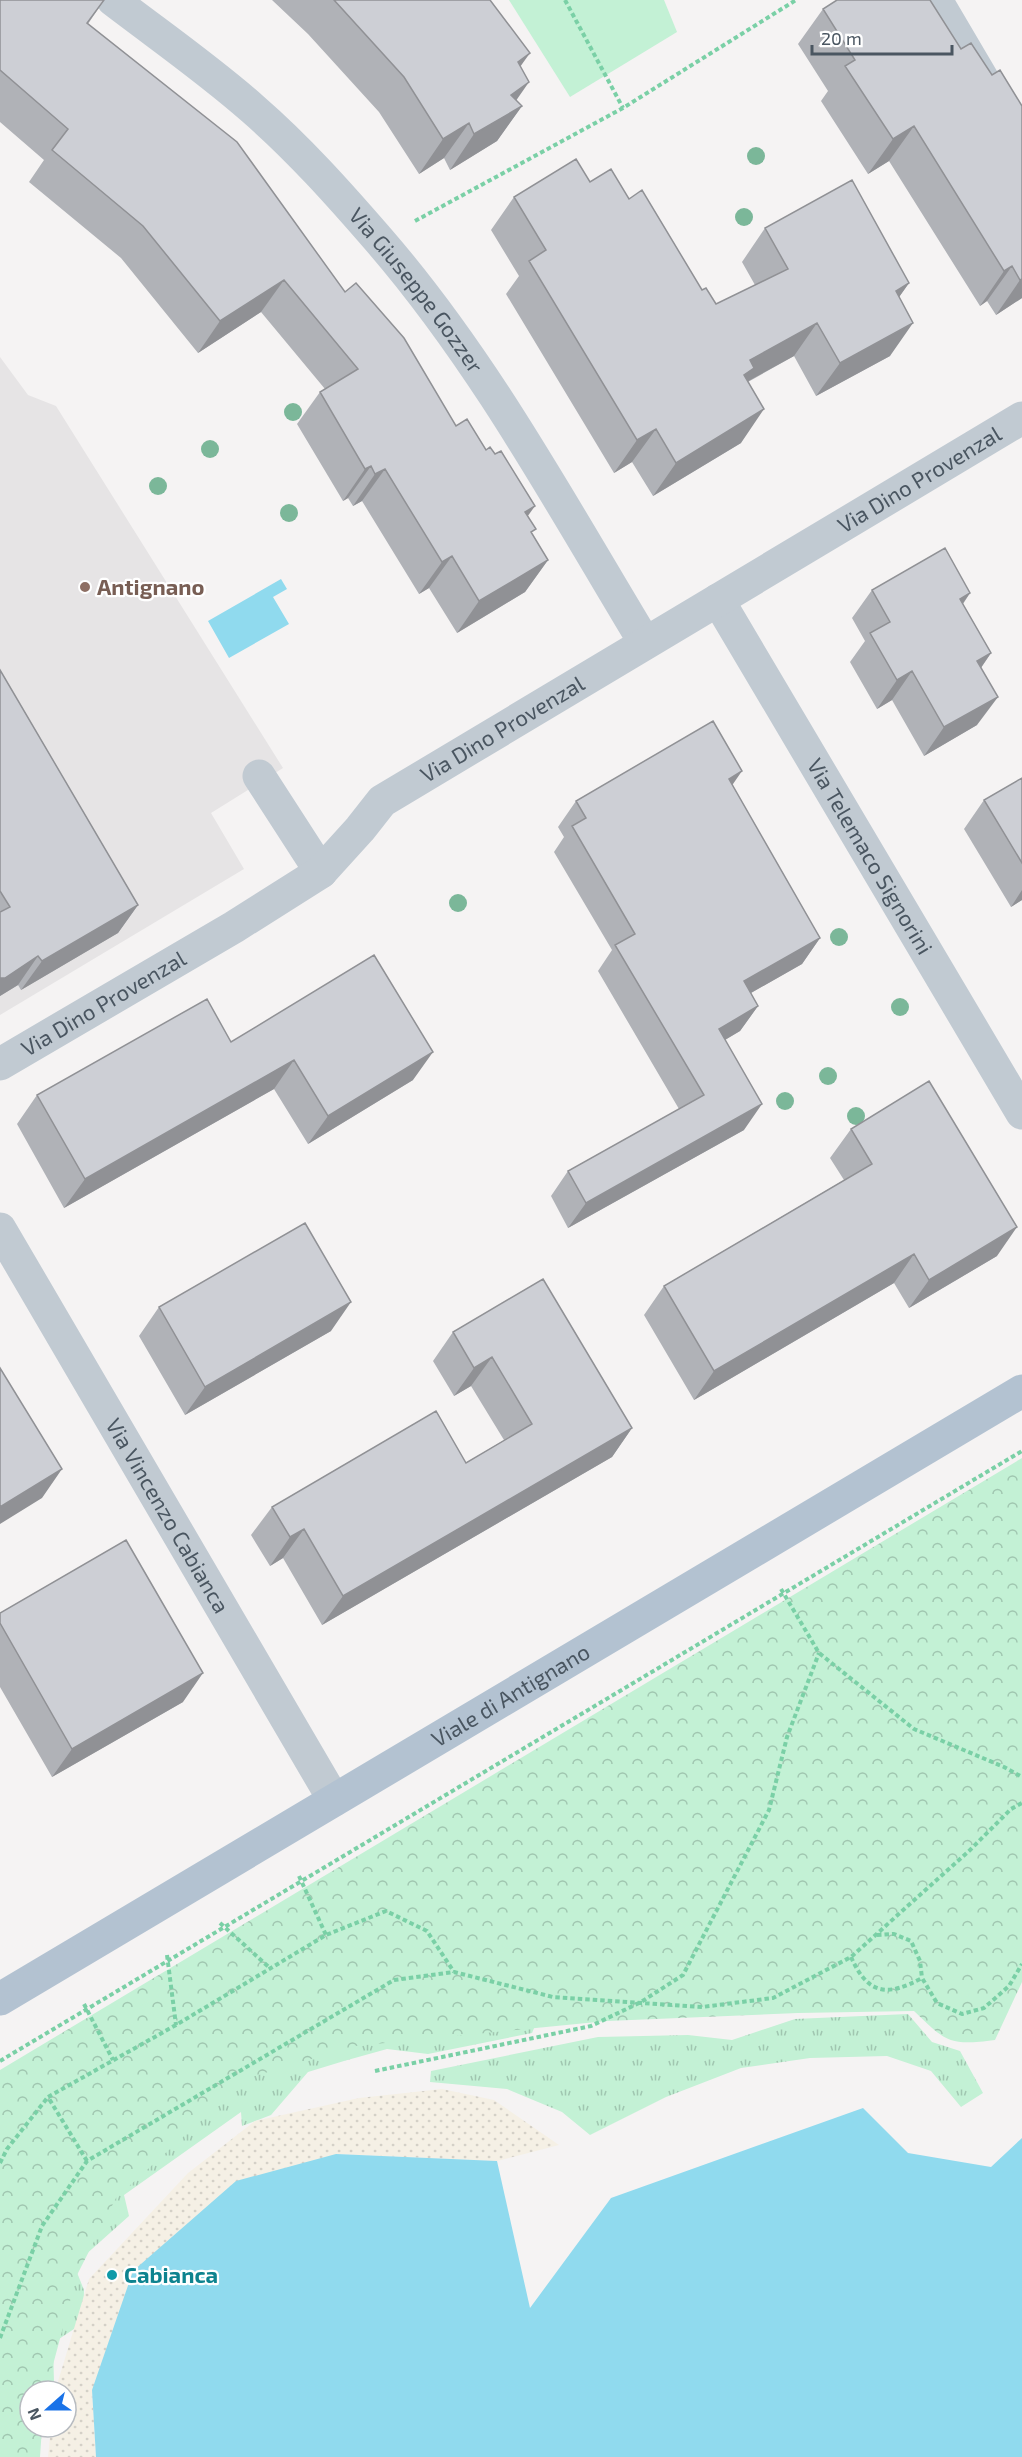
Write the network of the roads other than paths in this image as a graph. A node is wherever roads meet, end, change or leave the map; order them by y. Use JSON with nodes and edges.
{"nodes":[{"id":1,"x":114,"y":0,"type":"edge"},
{"id":2,"x":936,"y":0,"type":"edge"},
{"id":3,"x":1022,"y":146,"type":"edge"},
{"id":4,"x":1022,"y":418,"type":"edge"},
{"id":5,"x":718,"y":600,"type":"junction"},
{"id":6,"x":645,"y":643,"type":"junction"},
{"id":7,"x":259,"y":776,"type":"dead end"},
{"id":8,"x":321,"y":872,"type":"junction"},
{"id":9,"x":0,"y":1064,"type":"edge"},
{"id":10,"x":1022,"y":1113,"type":"edge"},
{"id":11,"x":0,"y":1229,"type":"edge"},
{"id":12,"x":1022,"y":1390,"type":"edge"},
{"id":13,"x":334,"y":1800,"type":"junction"},
{"id":14,"x":0,"y":1999,"type":"edge"}],
"edges":[{"from":1,"to":6,"type":"street","name":"Via Giuseppe Gozzer"},
{"from":2,"to":3,"type":"street"},
{"from":4,"to":5,"type":"street","name":"Via Dino Provenzal"},
{"from":5,"to":6,"type":"street","name":"Via Dino Provenzal"},
{"from":5,"to":10,"type":"street","name":"Via Telemaco Signorini"},
{"from":6,"to":8,"type":"street","name":"Via Dino Provenzal"},
{"from":7,"to":8,"type":"street"},
{"from":8,"to":9,"type":"street","name":"Via Dino Provenzal"},
{"from":11,"to":13,"type":"street","name":"Via Vincenzo Cabianca"},
{"from":12,"to":13,"type":"main road","name":"Viale di Antignano"},
{"from":13,"to":14,"type":"main road","name":"Viale di Antignano"}]}
